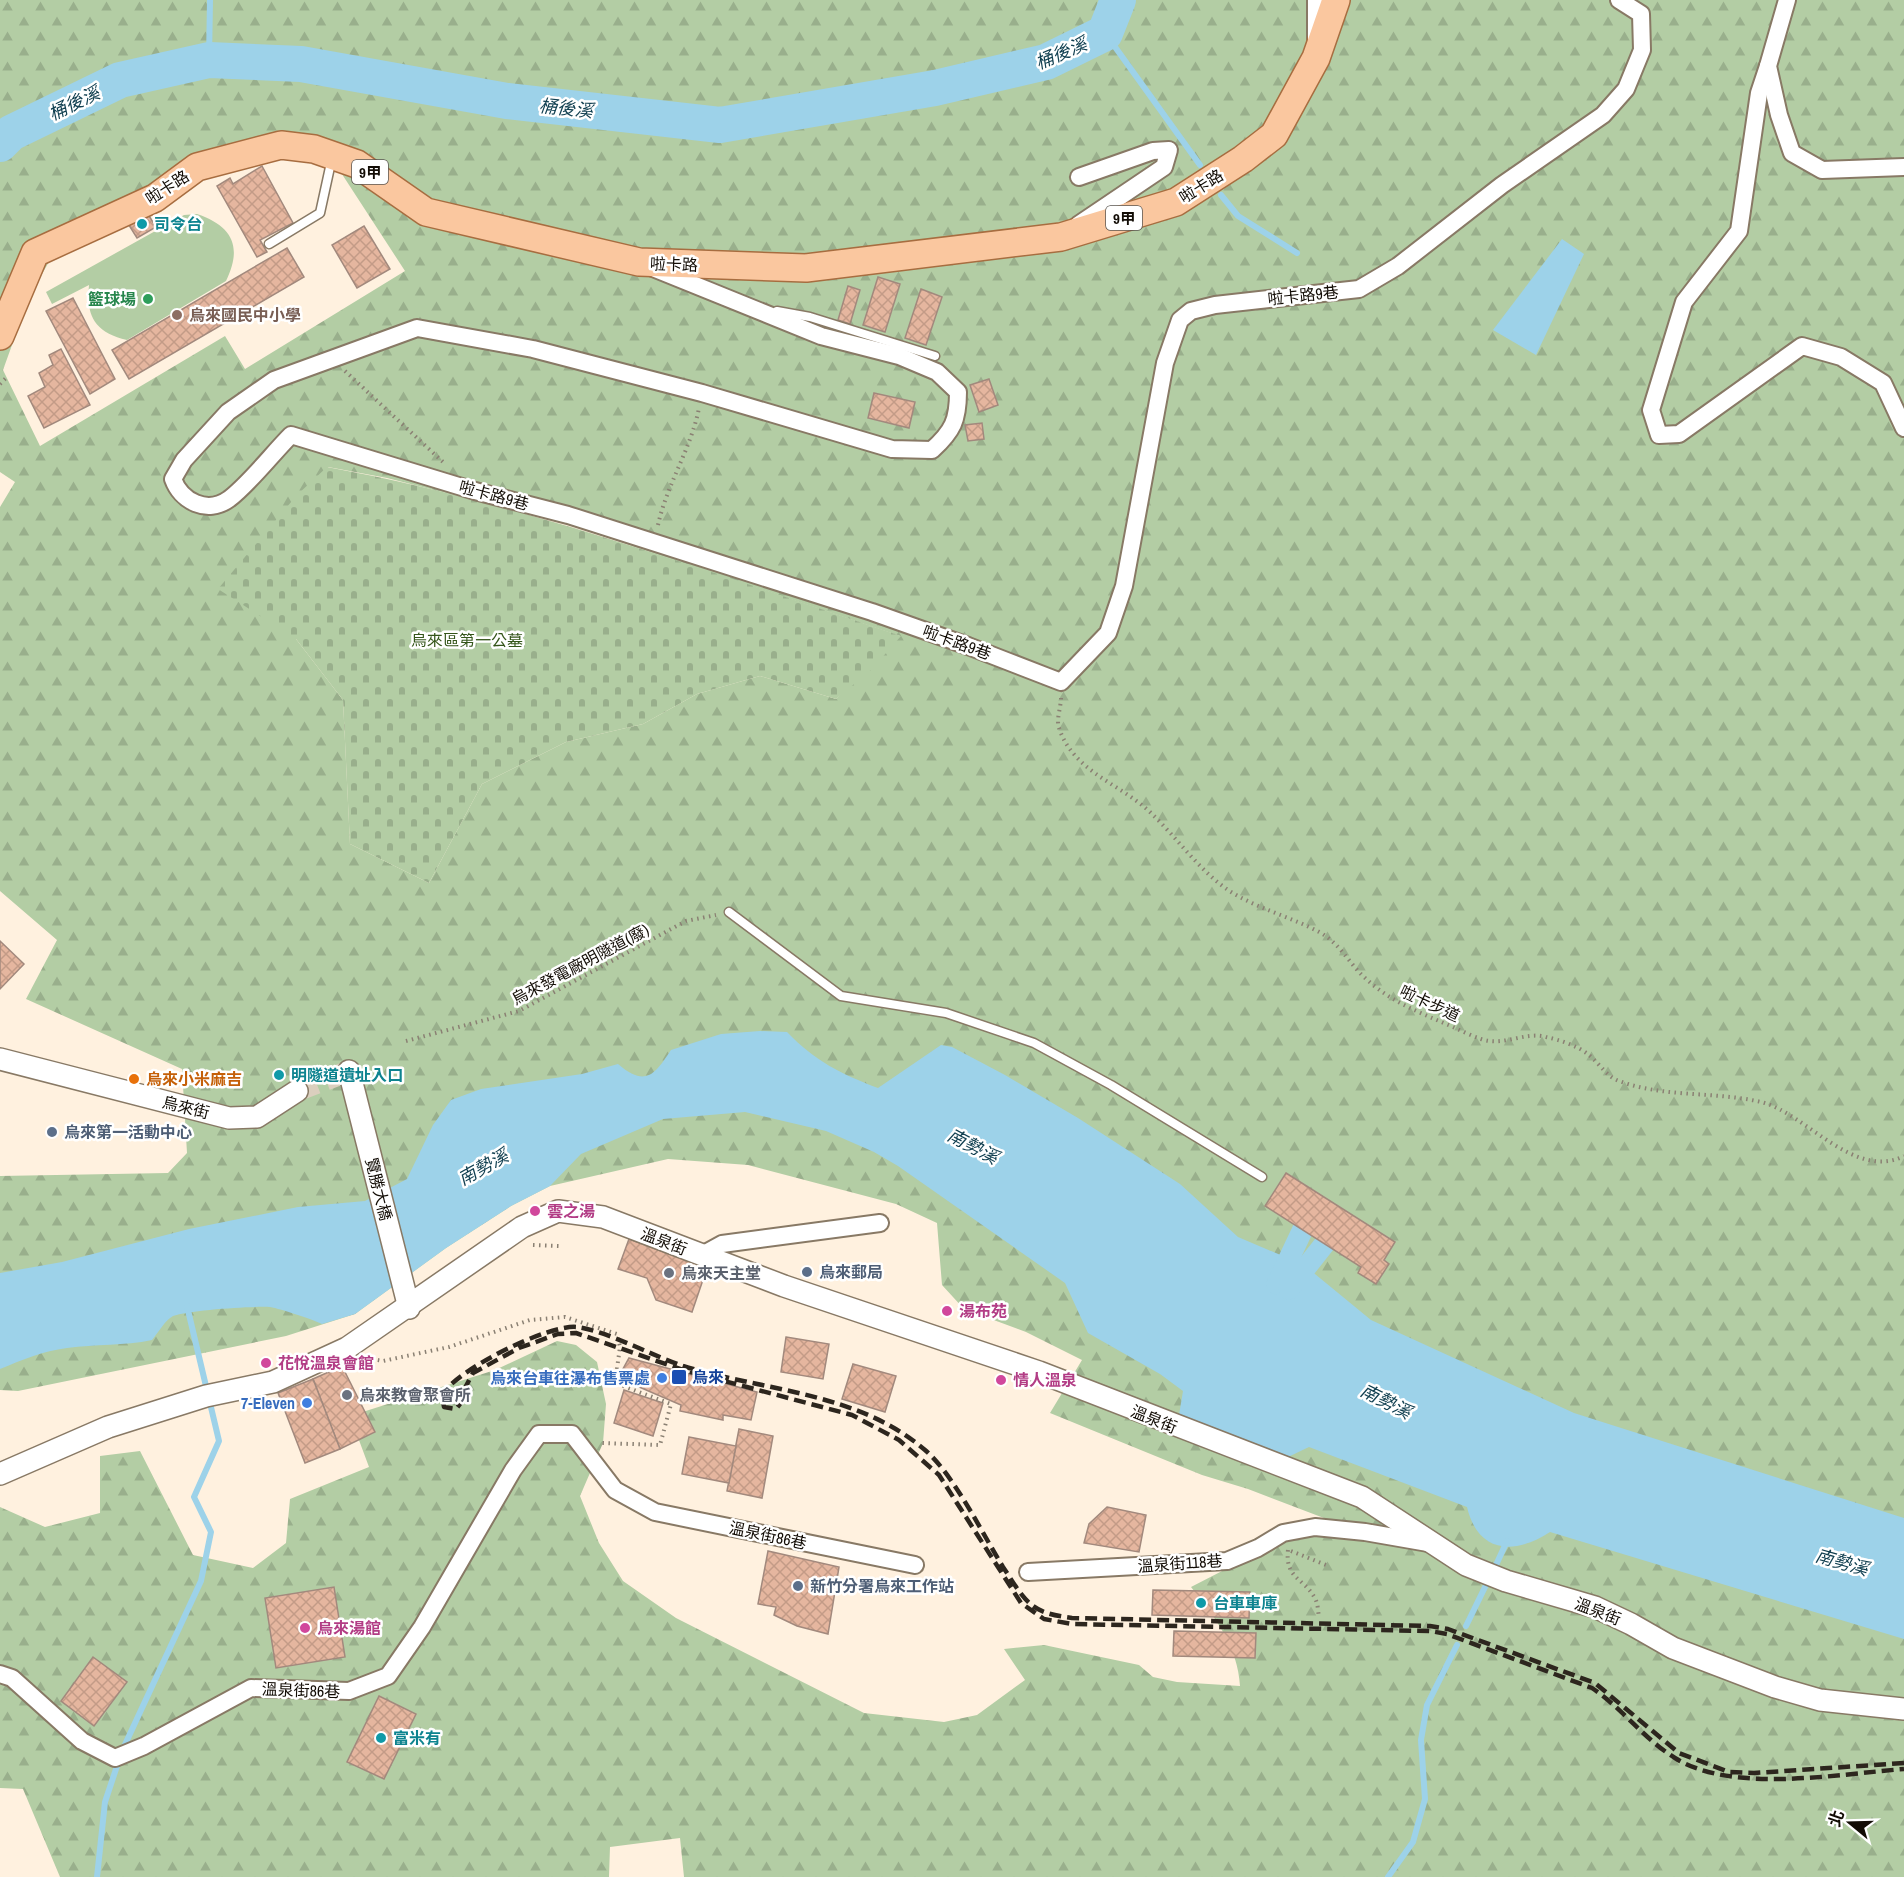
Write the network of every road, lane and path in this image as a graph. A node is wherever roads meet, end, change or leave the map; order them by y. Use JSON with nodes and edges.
{"nodes":[{"id":1,"x":1316,"y":0,"type":"edge"},
{"id":2,"x":1336,"y":0,"type":"edge"},
{"id":3,"x":1619,"y":0,"type":"edge"},
{"id":4,"x":1787,"y":0,"type":"edge"},
{"id":5,"x":1316,"y":58,"type":"junction"},
{"id":6,"x":1768,"y":66,"type":"junction"},
{"id":7,"x":333,"y":155,"type":"junction"},
{"id":8,"x":1904,"y":167,"type":"edge"},
{"id":9,"x":1079,"y":177,"type":"dead end"},
{"id":10,"x":1061,"y":237,"type":"junction"},
{"id":11,"x":269,"y":244,"type":"dead end"},
{"id":12,"x":639,"y":262,"type":"junction"},
{"id":13,"x":747,"y":307,"type":"junction"},
{"id":14,"x":0,"y":336,"type":"edge"},
{"id":15,"x":936,"y":356,"type":"dead end"},
{"id":16,"x":332,"y":358,"type":"junction"},
{"id":17,"x":7,"y":376,"type":"dead end"},
{"id":18,"x":0,"y":384,"type":"edge"},
{"id":19,"x":702,"y":393,"type":"junction"},
{"id":20,"x":1904,"y":428,"type":"edge"},
{"id":21,"x":475,"y":491,"type":"junction"},
{"id":22,"x":656,"y":543,"type":"junction"},
{"id":23,"x":1061,"y":682,"type":"junction"},
{"id":24,"x":729,"y":912,"type":"joint"},
{"id":25,"x":406,"y":1041,"type":"dead end"},
{"id":26,"x":0,"y":1059,"type":"edge"},
{"id":27,"x":349,"y":1071,"type":"dead end"},
{"id":28,"x":297,"y":1091,"type":"tunnel mouth"},
{"id":29,"x":1904,"y":1156,"type":"edge"},
{"id":30,"x":1262,"y":1178,"type":"dead end"},
{"id":31,"x":880,"y":1223,"type":"dead end"},
{"id":32,"x":702,"y":1255,"type":"junction"},
{"id":33,"x":409,"y":1308,"type":"junction"},
{"id":34,"x":347,"y":1348,"type":"junction"},
{"id":35,"x":579,"y":1442,"type":"junction"},
{"id":36,"x":0,"y":1473,"type":"edge"},
{"id":37,"x":1432,"y":1544,"type":"junction"},
{"id":38,"x":1264,"y":1545,"type":"junction"},
{"id":39,"x":1288,"y":1549,"type":"junction"},
{"id":40,"x":915,"y":1565,"type":"dead end"},
{"id":41,"x":1326,"y":1565,"type":"dead end"},
{"id":42,"x":1028,"y":1572,"type":"dead end"},
{"id":43,"x":1319,"y":1618,"type":"dead end"},
{"id":44,"x":0,"y":1674,"type":"edge"},
{"id":45,"x":1904,"y":1709,"type":"edge"}],
"edges":[{"from":1,"to":5,"type":"street"},
{"from":2,"to":5,"type":"main road","name":"啦卡路","number":"9甲"},
{"from":3,"to":23,"type":"street","name":"啦卡路9巷"},
{"from":4,"to":6,"type":"street"},
{"from":5,"to":10,"type":"main road","name":"啦卡路","number":"9甲"},
{"from":6,"to":8,"type":"street"},
{"from":6,"to":20,"type":"street"},
{"from":7,"to":11,"type":"lane"},
{"from":7,"to":12,"type":"main road","name":"啦卡路","number":"9甲"},
{"from":7,"to":14,"type":"main road","name":"啦卡路","number":"9甲"},
{"from":9,"to":10,"type":"street"},
{"from":10,"to":12,"type":"main road","name":"啦卡路","number":"9甲"},
{"from":12,"to":13,"type":"street","name":"啦卡路9巷"},
{"from":13,"to":15,"type":"lane"},
{"from":13,"to":19,"type":"street","name":"啦卡路9巷"},
{"from":16,"to":19,"type":"street","name":"啦卡路9巷"},
{"from":16,"to":21,"type":"path"},
{"from":16,"to":21,"type":"street","name":"啦卡路9巷"},
{"from":17,"to":18,"type":"path"},
{"from":19,"to":22,"type":"path"},
{"from":21,"to":22,"type":"street","name":"啦卡路9巷"},
{"from":22,"to":23,"type":"street","name":"啦卡路9巷"},
{"from":23,"to":29,"type":"path","name":"啦卡步道"},
{"from":24,"to":25,"type":"path","name":"烏來發電廠明隧道(廢)"},
{"from":24,"to":30,"type":"lane"},
{"from":26,"to":28,"type":"street","name":"烏來街"},
{"from":27,"to":33,"type":"street","name":"覽勝大橋"},
{"from":31,"to":32,"type":"street"},
{"from":32,"to":33,"type":"street","name":"溫泉街"},
{"from":32,"to":37,"type":"street","name":"溫泉街"},
{"from":33,"to":34,"type":"street","name":"溫泉街"},
{"from":34,"to":35,"type":"path"},
{"from":34,"to":36,"type":"street","name":"溫泉街"},
{"from":35,"to":40,"type":"street","name":"溫泉街86巷"},
{"from":35,"to":44,"type":"street","name":"溫泉街86巷"},
{"from":37,"to":38,"type":"street","name":"溫泉街118巷"},
{"from":37,"to":45,"type":"street","name":"溫泉街"},
{"from":38,"to":39,"type":"path"},
{"from":38,"to":42,"type":"street","name":"溫泉街118巷"},
{"from":39,"to":41,"type":"path"},
{"from":39,"to":43,"type":"path"}]}
